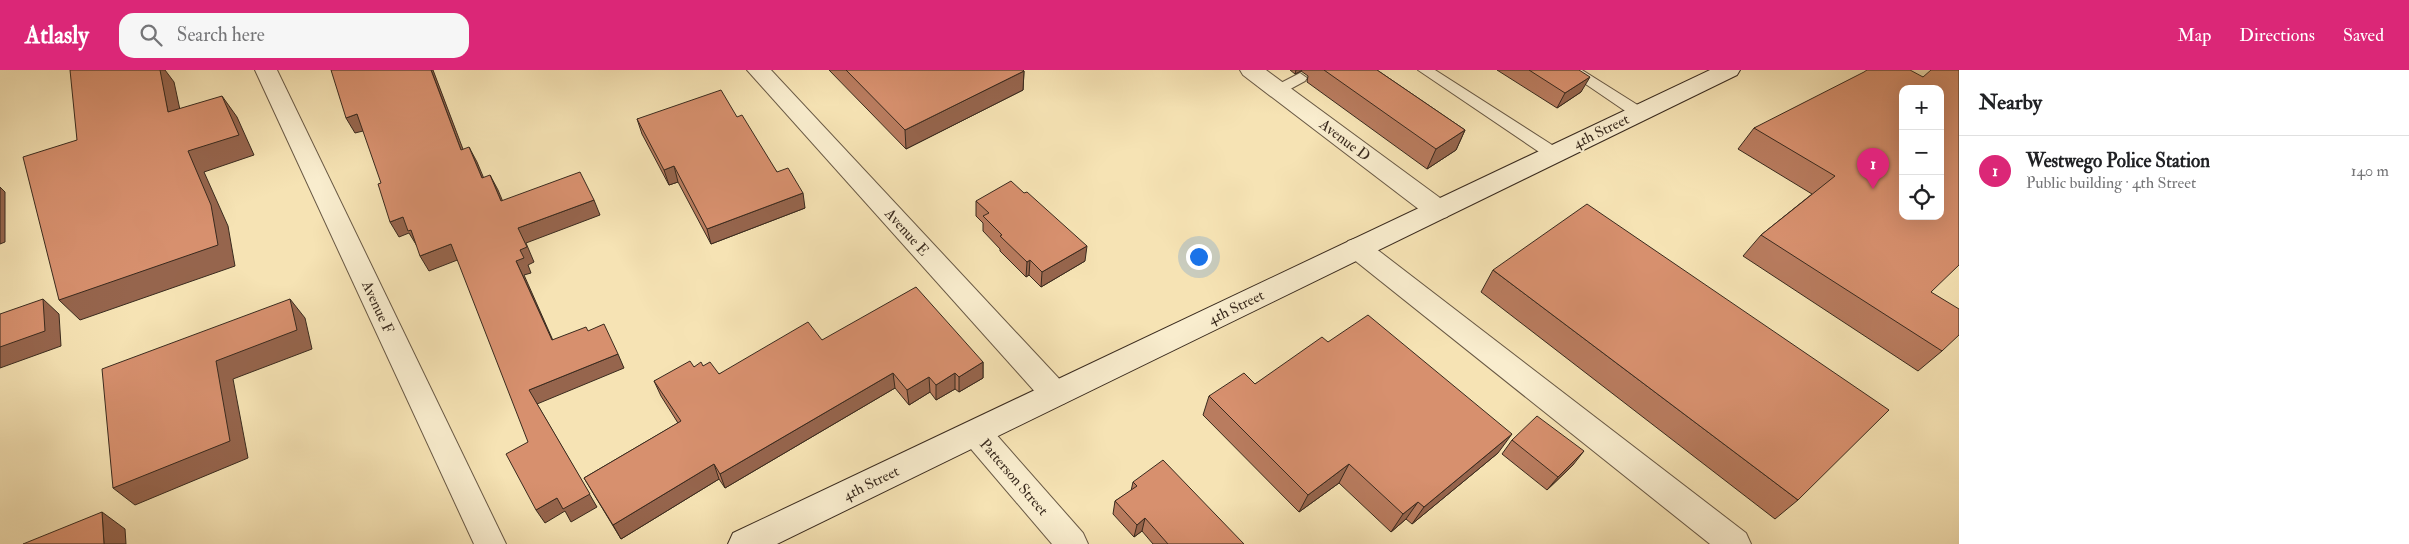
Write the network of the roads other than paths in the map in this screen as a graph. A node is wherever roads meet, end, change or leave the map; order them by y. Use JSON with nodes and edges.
{"nodes":[{"id":1,"x":266,"y":70,"type":"edge"},
{"id":2,"x":758,"y":70,"type":"edge"},
{"id":3,"x":1251,"y":70,"type":"edge"},
{"id":4,"x":1425,"y":70,"type":"edge"},
{"id":5,"x":1573,"y":70,"type":"edge"},
{"id":6,"x":1729,"y":70,"type":"edge"},
{"id":7,"x":1300,"y":78,"type":"dead end"},
{"id":8,"x":1278,"y":90,"type":"junction"},
{"id":9,"x":1638,"y":114,"type":"junction"},
{"id":10,"x":1554,"y":154,"type":"junction"},
{"id":11,"x":1438,"y":210,"type":"junction"},
{"id":12,"x":1358,"y":248,"type":"junction"},
{"id":13,"x":1055,"y":394,"type":"junction"},
{"id":14,"x":976,"y":433,"type":"junction"},
{"id":15,"x":490,"y":544,"type":"edge"},
{"id":16,"x":744,"y":544,"type":"edge"},
{"id":17,"x":1072,"y":544,"type":"edge"},
{"id":18,"x":1735,"y":544,"type":"edge"}],
"edges":[{"from":1,"to":15,"type":"street","name":"Avenue F"},
{"from":2,"to":13,"type":"street","name":"Avenue E"},
{"from":3,"to":8,"type":"street","name":"Avenue D"},
{"from":4,"to":10,"type":"lane"},
{"from":5,"to":9,"type":"lane"},
{"from":6,"to":9,"type":"street","name":"4th Street"},
{"from":7,"to":8,"type":"lane"},
{"from":8,"to":11,"type":"street","name":"Avenue D"},
{"from":9,"to":10,"type":"street","name":"4th Street"},
{"from":10,"to":11,"type":"street","name":"4th Street"},
{"from":11,"to":12,"type":"street","name":"4th Street"},
{"from":12,"to":13,"type":"street","name":"4th Street"},
{"from":12,"to":18,"type":"street"},
{"from":13,"to":14,"type":"street","name":"4th Street"},
{"from":14,"to":16,"type":"street","name":"4th Street"},
{"from":14,"to":17,"type":"street","name":"Patterson Street"}]}
